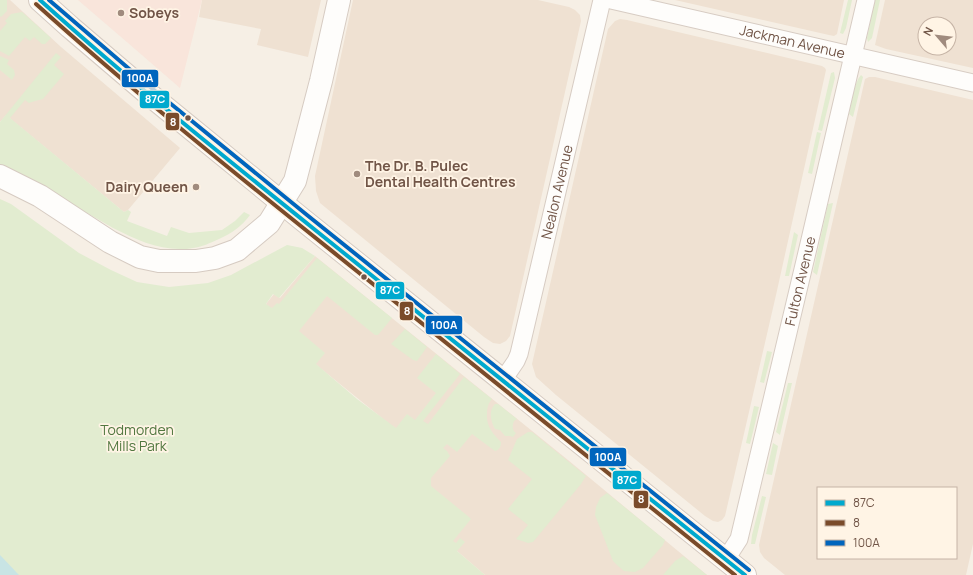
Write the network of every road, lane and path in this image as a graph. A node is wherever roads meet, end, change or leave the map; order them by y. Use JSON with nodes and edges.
{"nodes":[{"id":1,"x":40,"y":0,"type":"edge"},
{"id":2,"x":339,"y":0,"type":"edge"},
{"id":3,"x":602,"y":0,"type":"edge"},
{"id":4,"x":611,"y":0,"type":"edge"},
{"id":5,"x":866,"y":0,"type":"edge"},
{"id":6,"x":853,"y":56,"type":"junction"},
{"id":7,"x":973,"y":83,"type":"edge"},
{"id":8,"x":0,"y":176,"type":"edge"},
{"id":9,"x":282,"y":202,"type":"junction"},
{"id":10,"x":503,"y":380,"type":"junction"},
{"id":11,"x":726,"y":559,"type":"junction"},
{"id":12,"x":745,"y":575,"type":"edge"}],
"edges":[{"from":1,"to":9,"type":"main road"},
{"from":2,"to":9,"type":"main road"},
{"from":3,"to":10,"type":"street","name":"Nealon Avenue"},
{"from":4,"to":6,"type":"street","name":"Jackman Avenue"},
{"from":5,"to":6,"type":"street","name":"Fulton Avenue"},
{"from":6,"to":7,"type":"street","name":"Jackman Avenue"},
{"from":6,"to":11,"type":"street","name":"Fulton Avenue"},
{"from":8,"to":9,"type":"main road"},
{"from":9,"to":10,"type":"main road"},
{"from":10,"to":11,"type":"main road"},
{"from":11,"to":12,"type":"main road"}]}
